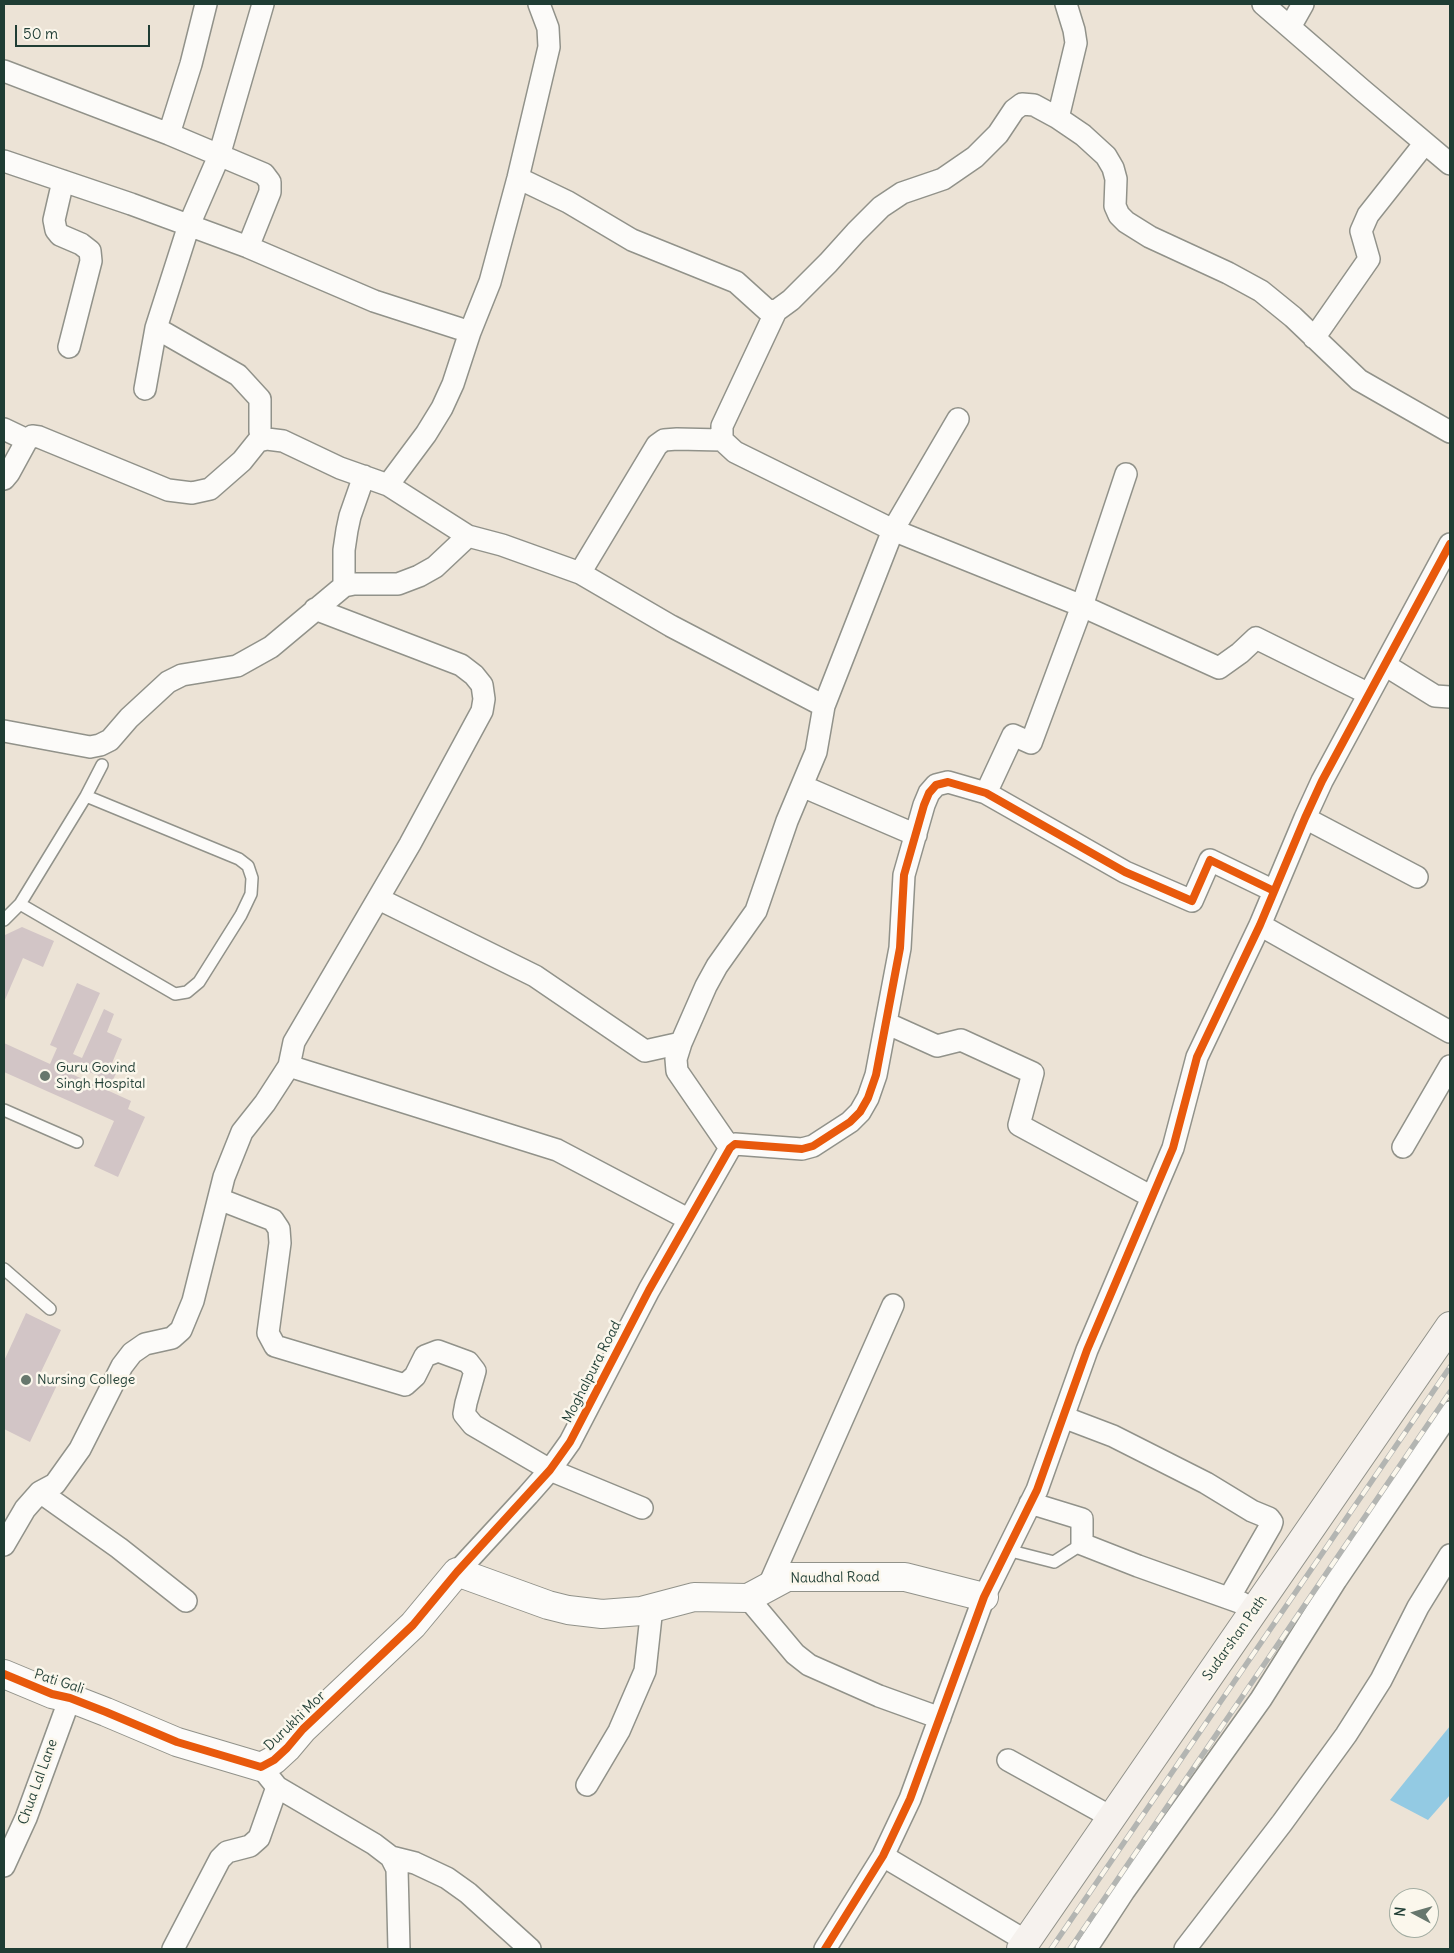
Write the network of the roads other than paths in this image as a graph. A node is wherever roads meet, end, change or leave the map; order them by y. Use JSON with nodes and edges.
{"nodes":[{"id":1,"x":206,"y":4,"type":"edge"},
{"id":2,"x":263,"y":4,"type":"edge"},
{"id":3,"x":539,"y":4,"type":"edge"},
{"id":4,"x":1066,"y":4,"type":"edge"},
{"id":5,"x":1263,"y":4,"type":"edge"},
{"id":6,"x":1303,"y":4,"type":"edge"},
{"id":7,"x":1290,"y":27,"type":"junction"},
{"id":8,"x":4,"y":70,"type":"edge"},
{"id":9,"x":1058,"y":118,"type":"junction"},
{"id":10,"x":169,"y":134,"type":"junction"},
{"id":11,"x":1425,"y":143,"type":"junction"},
{"id":12,"x":219,"y":156,"type":"junction"},
{"id":13,"x":4,"y":161,"type":"edge"},
{"id":14,"x":1450,"y":164,"type":"edge"},
{"id":15,"x":518,"y":178,"type":"junction"},
{"id":16,"x":63,"y":181,"type":"junction"},
{"id":17,"x":190,"y":226,"type":"junction"},
{"id":18,"x":248,"y":247,"type":"junction"},
{"id":19,"x":776,"y":311,"type":"junction"},
{"id":20,"x":156,"y":328,"type":"junction"},
{"id":21,"x":470,"y":332,"type":"junction"},
{"id":22,"x":1314,"y":338,"type":"junction"},
{"id":23,"x":69,"y":347,"type":"dead end"},
{"id":24,"x":145,"y":389,"type":"dead end"},
{"id":25,"x":958,"y":419,"type":"dead end"},
{"id":26,"x":4,"y":429,"type":"edge"},
{"id":27,"x":260,"y":432,"type":"dead end"},
{"id":28,"x":1450,"y":432,"type":"edge"},
{"id":29,"x":26,"y":440,"type":"junction"},
{"id":30,"x":722,"y":440,"type":"junction"},
{"id":31,"x":1126,"y":474,"type":"dead end"},
{"id":32,"x":364,"y":476,"type":"junction"},
{"id":33,"x":4,"y":479,"type":"edge"},
{"id":34,"x":388,"y":485,"type":"junction"},
{"id":35,"x":892,"y":530,"type":"junction"},
{"id":36,"x":468,"y":536,"type":"junction"},
{"id":37,"x":1450,"y":544,"type":"edge"},
{"id":38,"x":580,"y":573,"type":"junction"},
{"id":39,"x":344,"y":586,"type":"junction"},
{"id":40,"x":1082,"y":606,"type":"junction"},
{"id":41,"x":315,"y":609,"type":"junction"},
{"id":42,"x":1385,"y":665,"type":"junction"},
{"id":43,"x":1369,"y":694,"type":"junction"},
{"id":44,"x":1450,"y":698,"type":"edge"},
{"id":45,"x":824,"y":706,"type":"junction"},
{"id":46,"x":4,"y":731,"type":"edge"},
{"id":47,"x":102,"y":764,"type":"dead end"},
{"id":48,"x":802,"y":786,"type":"junction"},
{"id":49,"x":986,"y":793,"type":"junction"},
{"id":50,"x":86,"y":796,"type":"junction"},
{"id":51,"x":1305,"y":818,"type":"junction"},
{"id":52,"x":916,"y":835,"type":"junction"},
{"id":53,"x":1416,"y":877,"type":"dead end"},
{"id":54,"x":1274,"y":891,"type":"junction"},
{"id":55,"x":379,"y":899,"type":"junction"},
{"id":56,"x":20,"y":904,"type":"junction"},
{"id":57,"x":4,"y":920,"type":"edge"},
{"id":58,"x":1260,"y":925,"type":"junction"},
{"id":59,"x":886,"y":1023,"type":"junction"},
{"id":60,"x":1450,"y":1032,"type":"edge"},
{"id":61,"x":681,"y":1043,"type":"junction"},
{"id":62,"x":289,"y":1066,"type":"junction"},
{"id":63,"x":1450,"y":1066,"type":"edge"},
{"id":64,"x":4,"y":1110,"type":"edge"},
{"id":65,"x":77,"y":1142,"type":"dead end"},
{"id":66,"x":1402,"y":1147,"type":"dead end"},
{"id":67,"x":725,"y":1156,"type":"junction"},
{"id":68,"x":1152,"y":1197,"type":"junction"},
{"id":69,"x":219,"y":1199,"type":"junction"},
{"id":70,"x":688,"y":1219,"type":"junction"},
{"id":71,"x":4,"y":1269,"type":"edge"},
{"id":72,"x":892,"y":1305,"type":"dead end"},
{"id":73,"x":50,"y":1309,"type":"dead end"},
{"id":74,"x":1450,"y":1326,"type":"edge"},
{"id":75,"x":1450,"y":1412,"type":"edge"},
{"id":76,"x":1063,"y":1417,"type":"junction"},
{"id":77,"x":550,"y":1470,"type":"junction"},
{"id":78,"x":40,"y":1492,"type":"junction"},
{"id":79,"x":1030,"y":1503,"type":"junction"},
{"id":80,"x":642,"y":1508,"type":"dead end"},
{"id":81,"x":1082,"y":1544,"type":"junction"},
{"id":82,"x":4,"y":1545,"type":"edge"},
{"id":83,"x":1007,"y":1550,"type":"junction"},
{"id":84,"x":1450,"y":1554,"type":"edge"},
{"id":85,"x":1254,"y":1556,"type":"junction"},
{"id":86,"x":1284,"y":1568,"type":"junction"},
{"id":87,"x":457,"y":1572,"type":"junction"},
{"id":88,"x":758,"y":1591,"type":"junction"},
{"id":89,"x":984,"y":1597,"type":"junction"},
{"id":90,"x":1229,"y":1598,"type":"junction"},
{"id":91,"x":186,"y":1601,"type":"dead end"},
{"id":92,"x":652,"y":1607,"type":"junction"},
{"id":93,"x":1256,"y":1608,"type":"junction"},
{"id":94,"x":4,"y":1674,"type":"edge"},
{"id":95,"x":70,"y":1698,"type":"junction"},
{"id":96,"x":106,"y":1712,"type":"joint"},
{"id":97,"x":940,"y":1718,"type":"junction"},
{"id":98,"x":1008,"y":1760,"type":"dead end"},
{"id":99,"x":269,"y":1777,"type":"junction"},
{"id":100,"x":586,"y":1786,"type":"dead end"},
{"id":101,"x":1111,"y":1818,"type":"junction"},
{"id":102,"x":882,"y":1856,"type":"junction"},
{"id":103,"x":391,"y":1857,"type":"junction"},
{"id":104,"x":4,"y":1866,"type":"edge"},
{"id":105,"x":1023,"y":1945,"type":"edge"},
{"id":106,"x":173,"y":1949,"type":"edge"},
{"id":107,"x":399,"y":1949,"type":"edge"},
{"id":108,"x":530,"y":1949,"type":"edge"},
{"id":109,"x":825,"y":1949,"type":"edge"},
{"id":110,"x":1086,"y":1949,"type":"edge"},
{"id":111,"x":1185,"y":1949,"type":"edge"}],
"edges":[{"from":1,"to":10,"type":"street"},
{"from":2,"to":12,"type":"street"},
{"from":3,"to":15,"type":"street"},
{"from":4,"to":9,"type":"street"},
{"from":5,"to":7,"type":"street"},
{"from":6,"to":7,"type":"street"},
{"from":7,"to":11,"type":"street"},
{"from":8,"to":10,"type":"street"},
{"from":9,"to":19,"type":"street"},
{"from":9,"to":22,"type":"street"},
{"from":10,"to":12,"type":"street"},
{"from":11,"to":14,"type":"street"},
{"from":11,"to":22,"type":"street"},
{"from":12,"to":17,"type":"street"},
{"from":12,"to":18,"type":"street"},
{"from":13,"to":16,"type":"street"},
{"from":15,"to":19,"type":"street"},
{"from":15,"to":21,"type":"street"},
{"from":16,"to":17,"type":"street"},
{"from":16,"to":23,"type":"street"},
{"from":17,"to":18,"type":"street"},
{"from":17,"to":20,"type":"street"},
{"from":18,"to":21,"type":"street"},
{"from":19,"to":30,"type":"street"},
{"from":20,"to":24,"type":"street"},
{"from":20,"to":27,"type":"street"},
{"from":21,"to":34,"type":"street"},
{"from":22,"to":28,"type":"street"},
{"from":25,"to":35,"type":"street"},
{"from":26,"to":29,"type":"street"},
{"from":29,"to":32,"type":"street"},
{"from":29,"to":33,"type":"street"},
{"from":30,"to":35,"type":"street"},
{"from":30,"to":38,"type":"street"},
{"from":31,"to":40,"type":"street"},
{"from":32,"to":34,"type":"street"},
{"from":32,"to":39,"type":"street"},
{"from":34,"to":36,"type":"street"},
{"from":35,"to":40,"type":"street"},
{"from":35,"to":45,"type":"street"},
{"from":36,"to":38,"type":"street"},
{"from":36,"to":39,"type":"street"},
{"from":37,"to":42,"type":"street"},
{"from":38,"to":45,"type":"street"},
{"from":39,"to":41,"type":"street"},
{"from":40,"to":43,"type":"street"},
{"from":40,"to":49,"type":"street"},
{"from":41,"to":46,"type":"street"},
{"from":41,"to":55,"type":"street"},
{"from":42,"to":43,"type":"street"},
{"from":42,"to":44,"type":"street"},
{"from":43,"to":51,"type":"street"},
{"from":45,"to":48,"type":"street"},
{"from":47,"to":50,"type":"lane"},
{"from":48,"to":52,"type":"street"},
{"from":48,"to":61,"type":"street"},
{"from":49,"to":52,"type":"street"},
{"from":49,"to":54,"type":"street"},
{"from":50,"to":56,"type":"lane"},
{"from":50,"to":56,"type":"lane"},
{"from":51,"to":53,"type":"street"},
{"from":51,"to":54,"type":"street"},
{"from":52,"to":59,"type":"street"},
{"from":54,"to":58,"type":"street"},
{"from":55,"to":61,"type":"street"},
{"from":55,"to":62,"type":"street"},
{"from":56,"to":57,"type":"lane"},
{"from":58,"to":60,"type":"street"},
{"from":58,"to":68,"type":"street"},
{"from":59,"to":67,"type":"street"},
{"from":59,"to":68,"type":"street"},
{"from":61,"to":67,"type":"street"},
{"from":62,"to":69,"type":"street"},
{"from":62,"to":70,"type":"street"},
{"from":63,"to":66,"type":"street"},
{"from":64,"to":65,"type":"lane"},
{"from":67,"to":70,"type":"street","name":"Moghalpura Road"},
{"from":68,"to":76,"type":"street"},
{"from":69,"to":77,"type":"street"},
{"from":69,"to":78,"type":"street"},
{"from":70,"to":77,"type":"street","name":"Moghalpura Road"},
{"from":71,"to":73,"type":"lane"},
{"from":72,"to":88,"type":"street"},
{"from":74,"to":86,"type":"main road","name":"Sudarshan Path"},
{"from":75,"to":110,"type":"street"},
{"from":76,"to":79,"type":"street"},
{"from":76,"to":85,"type":"street"},
{"from":77,"to":80,"type":"street"},
{"from":77,"to":87,"type":"street","name":"Moghalpura Road"},
{"from":78,"to":82,"type":"street"},
{"from":78,"to":91,"type":"street"},
{"from":79,"to":81,"type":"street"},
{"from":79,"to":83,"type":"street"},
{"from":81,"to":83,"type":"lane"},
{"from":81,"to":90,"type":"street"},
{"from":83,"to":89,"type":"street"},
{"from":84,"to":111,"type":"street"},
{"from":85,"to":86,"type":"street"},
{"from":85,"to":90,"type":"street"},
{"from":86,"to":93,"type":"main road","name":"Sudarshan Path"},
{"from":87,"to":92,"type":"street","name":"Naudhal Road"},
{"from":87,"to":99,"type":"street","name":"Durukhi Mor"},
{"from":88,"to":89,"type":"street","name":"Naudhal Road"},
{"from":88,"to":92,"type":"street","name":"Naudhal Road"},
{"from":88,"to":97,"type":"street"},
{"from":89,"to":97,"type":"street"},
{"from":90,"to":93,"type":"street"},
{"from":92,"to":100,"type":"street"},
{"from":93,"to":101,"type":"main road","name":"Sudarshan Path"},
{"from":94,"to":95,"type":"street","name":"Pati Gali"},
{"from":95,"to":96,"type":"street","name":"Pati Gali"},
{"from":95,"to":104,"type":"street","name":"Chua Lal Lane"},
{"from":96,"to":99,"type":"street","name":"Durukhi Mor"},
{"from":97,"to":102,"type":"street"},
{"from":98,"to":101,"type":"street"},
{"from":99,"to":103,"type":"street"},
{"from":99,"to":106,"type":"street"},
{"from":101,"to":105,"type":"main road","name":"Sudarshan Path"},
{"from":102,"to":105,"type":"street"},
{"from":102,"to":109,"type":"street"},
{"from":103,"to":107,"type":"street"},
{"from":103,"to":108,"type":"street"}]}
